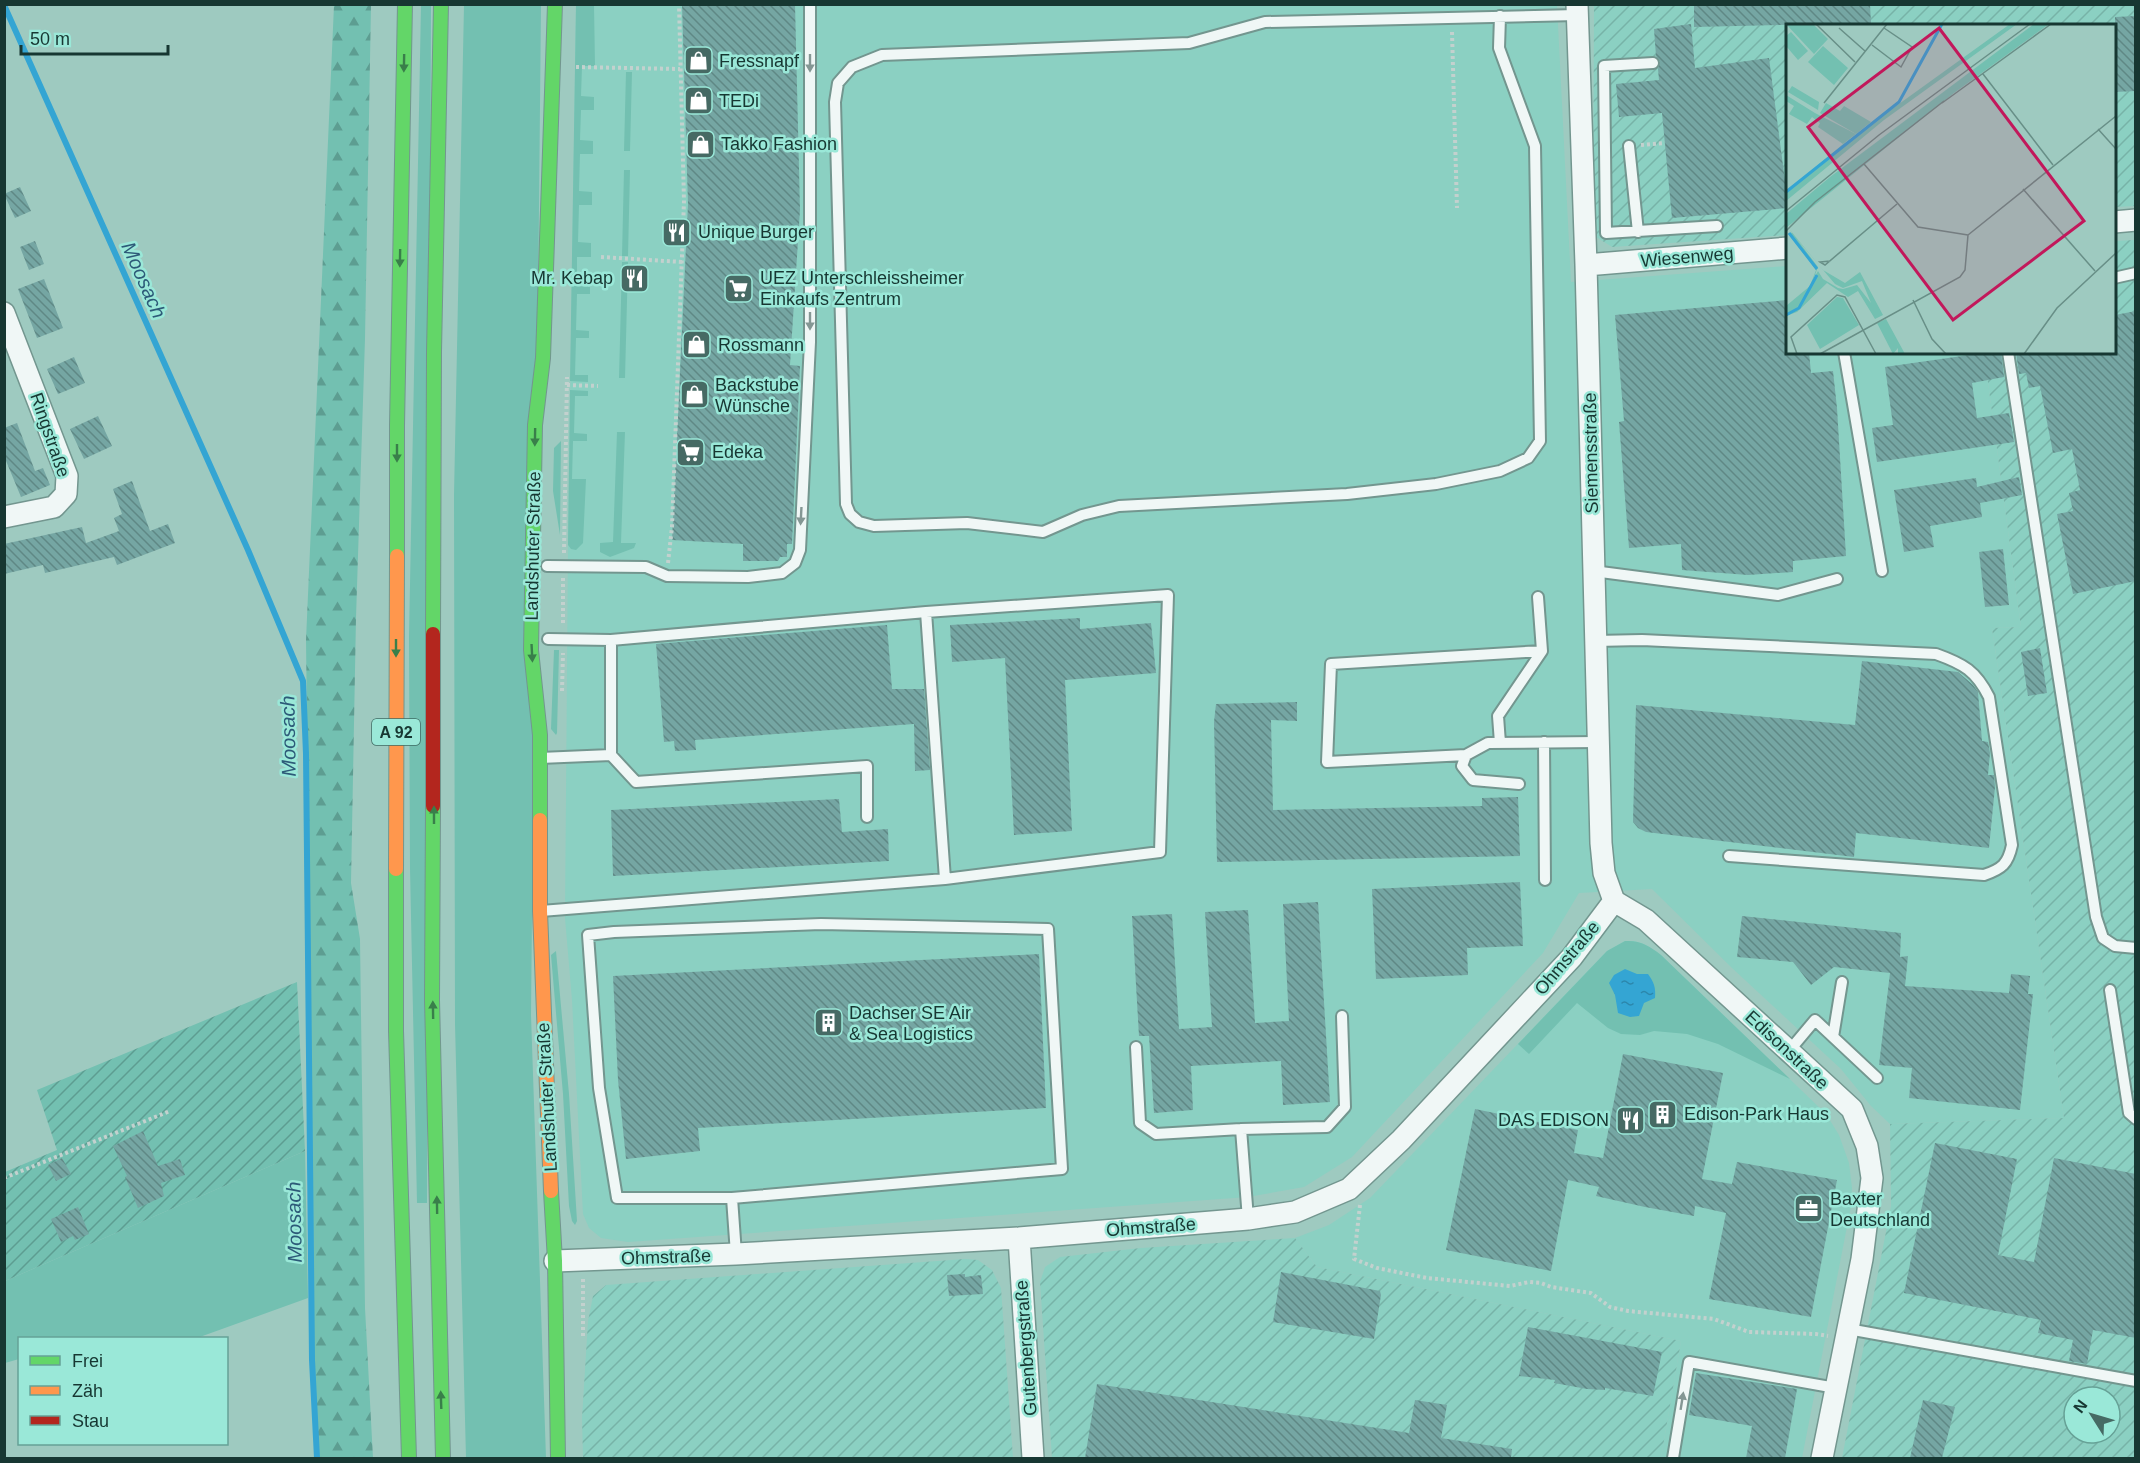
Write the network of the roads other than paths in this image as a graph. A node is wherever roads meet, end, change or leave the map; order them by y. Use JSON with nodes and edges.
{"nodes":[{"id":1,"x":405,"y":4,"type":"edge"},
{"id":2,"x":441,"y":4,"type":"edge"},
{"id":3,"x":555,"y":4,"type":"edge"},
{"id":4,"x":810,"y":4,"type":"edge"},
{"id":5,"x":1577,"y":10,"type":"edge"},
{"id":6,"x":1500,"y":16,"type":"junction"},
{"id":7,"x":1653,"y":63,"type":"dead end"},
{"id":8,"x":1629,"y":146,"type":"road end"},
{"id":9,"x":2136,"y":220,"type":"edge"},
{"id":10,"x":2116,"y":222,"type":"edge"},
{"id":11,"x":1717,"y":226,"type":"dead end"},
{"id":12,"x":1638,"y":232,"type":"junction"},
{"id":13,"x":1786,"y":248,"type":"edge"},
{"id":14,"x":1586,"y":265,"type":"junction"},
{"id":15,"x":2136,"y":273,"type":"edge"},
{"id":16,"x":2116,"y":278,"type":"edge"},
{"id":17,"x":4,"y":313,"type":"edge"},
{"id":18,"x":1844,"y":354,"type":"edge"},
{"id":19,"x":2008,"y":354,"type":"edge"},
{"id":20,"x":543,"y":358,"type":"junction"},
{"id":21,"x":548,"y":472,"type":"dead end"},
{"id":22,"x":4,"y":517,"type":"edge"},
{"id":23,"x":547,"y":566,"type":"dead end"},
{"id":24,"x":1593,"y":571,"type":"junction"},
{"id":25,"x":1882,"y":571,"type":"dead end"},
{"id":26,"x":1837,"y":579,"type":"dead end"},
{"id":27,"x":1538,"y":597,"type":"dead end"},
{"id":28,"x":926,"y":612,"type":"junction"},
{"id":29,"x":611,"y":640,"type":"junction"},
{"id":30,"x":1595,"y":641,"type":"junction"},
{"id":31,"x":547,"y":646,"type":"joint"},
{"id":32,"x":1542,"y":651,"type":"junction"},
{"id":33,"x":540,"y":735,"type":"junction"},
{"id":34,"x":1544,"y":742,"type":"junction"},
{"id":35,"x":1597,"y":742,"type":"junction"},
{"id":36,"x":1500,"y":743,"type":"junction"},
{"id":37,"x":611,"y":755,"type":"junction"},
{"id":38,"x":1466,"y":755,"type":"junction"},
{"id":39,"x":540,"y":758,"type":"junction"},
{"id":40,"x":1519,"y":784,"type":"dead end"},
{"id":41,"x":867,"y":817,"type":"dead end"},
{"id":42,"x":1729,"y":856,"type":"dead end"},
{"id":43,"x":945,"y":879,"type":"junction"},
{"id":44,"x":1545,"y":880,"type":"dead end"},
{"id":45,"x":1614,"y":901,"type":"junction"},
{"id":46,"x":540,"y":910,"type":"junction"},
{"id":47,"x":2136,"y":948,"type":"edge"},
{"id":48,"x":1842,"y":982,"type":"dead end"},
{"id":49,"x":2110,"y":990,"type":"dead end"},
{"id":50,"x":1342,"y":1016,"type":"dead end"},
{"id":51,"x":1833,"y":1037,"type":"junction"},
{"id":52,"x":1136,"y":1047,"type":"dead end"},
{"id":53,"x":1789,"y":1051,"type":"junction"},
{"id":54,"x":1877,"y":1078,"type":"dead end"},
{"id":55,"x":2136,"y":1119,"type":"edge"},
{"id":56,"x":1241,"y":1129,"type":"junction"},
{"id":57,"x":732,"y":1197,"type":"junction"},
{"id":58,"x":1248,"y":1219,"type":"junction"},
{"id":59,"x":1019,"y":1238,"type":"junction"},
{"id":60,"x":736,"y":1254,"type":"junction"},
{"id":61,"x":555,"y":1261,"type":"junction"},
{"id":62,"x":1847,"y":1335,"type":"junction"},
{"id":63,"x":2136,"y":1381,"type":"edge"},
{"id":64,"x":1836,"y":1388,"type":"junction"},
{"id":65,"x":409,"y":1458,"type":"edge"},
{"id":66,"x":443,"y":1458,"type":"edge"},
{"id":67,"x":558,"y":1458,"type":"edge"},
{"id":68,"x":1033,"y":1458,"type":"edge"},
{"id":69,"x":1673,"y":1458,"type":"edge"},
{"id":70,"x":1822,"y":1458,"type":"edge"}],
"edges":[{"from":1,"to":65,"type":"main road","number":"A 92","one_way":true},
{"from":66,"to":2,"type":"main road","number":"A 92","one_way":true},
{"from":3,"to":20,"type":"main road","name":"Landshuter Straße"},
{"from":4,"to":23,"type":"lane","one_way":true},
{"from":5,"to":6,"type":"lane"},
{"from":5,"to":14,"type":"street","name":"Siemensstraße"},
{"from":6,"to":6,"type":"lane"},
{"from":7,"to":12,"type":"lane"},
{"from":8,"to":12,"type":"lane"},
{"from":9,"to":10,"type":"street"},
{"from":11,"to":12,"type":"lane"},
{"from":13,"to":14,"type":"street","name":"Wiesenweg"},
{"from":14,"to":24,"type":"street","name":"Siemensstraße"},
{"from":15,"to":16,"type":"lane"},
{"from":17,"to":22,"type":"street","name":"Ringstraße"},
{"from":18,"to":25,"type":"lane"},
{"from":19,"to":47,"type":"lane"},
{"from":20,"to":21,"type":"main road","name":"Landshuter Straße"},
{"from":20,"to":33,"type":"main road","name":"Landshuter Straße","one_way":true},
{"from":24,"to":26,"type":"lane"},
{"from":24,"to":30,"type":"street","name":"Siemensstraße"},
{"from":27,"to":32,"type":"lane"},
{"from":28,"to":29,"type":"lane"},
{"from":28,"to":43,"type":"lane"},
{"from":28,"to":43,"type":"lane"},
{"from":29,"to":31,"type":"lane"},
{"from":29,"to":37,"type":"lane"},
{"from":30,"to":35,"type":"street","name":"Siemensstraße"},
{"from":30,"to":42,"type":"lane"},
{"from":31,"to":33,"type":"main road","name":"Landshuter Straße"},
{"from":32,"to":36,"type":"lane"},
{"from":32,"to":38,"type":"lane"},
{"from":33,"to":39,"type":"main road","name":"Landshuter Straße"},
{"from":34,"to":35,"type":"lane"},
{"from":34,"to":36,"type":"lane"},
{"from":34,"to":44,"type":"lane"},
{"from":35,"to":45,"type":"street","name":"Siemensstraße"},
{"from":36,"to":38,"type":"lane"},
{"from":37,"to":39,"type":"lane"},
{"from":37,"to":41,"type":"lane"},
{"from":38,"to":40,"type":"lane"},
{"from":39,"to":46,"type":"main road","name":"Landshuter Straße"},
{"from":43,"to":46,"type":"lane"},
{"from":45,"to":53,"type":"street","name":"Edisonstraße"},
{"from":45,"to":58,"type":"street","name":"Ohmstraße"},
{"from":46,"to":61,"type":"main road","name":"Landshuter Straße"},
{"from":48,"to":51,"type":"lane"},
{"from":49,"to":55,"type":"lane"},
{"from":50,"to":56,"type":"lane"},
{"from":51,"to":53,"type":"lane"},
{"from":51,"to":54,"type":"lane"},
{"from":52,"to":56,"type":"lane"},
{"from":53,"to":62,"type":"street","name":"Edisonstraße"},
{"from":56,"to":58,"type":"lane"},
{"from":57,"to":57,"type":"lane"},
{"from":57,"to":60,"type":"lane"},
{"from":58,"to":59,"type":"street","name":"Ohmstraße"},
{"from":59,"to":60,"type":"street","name":"Ohmstraße"},
{"from":59,"to":68,"type":"street","name":"Gutenbergstraße"},
{"from":60,"to":61,"type":"street","name":"Ohmstraße"},
{"from":61,"to":67,"type":"main road","name":"Landshuter Straße"},
{"from":62,"to":63,"type":"lane"},
{"from":62,"to":64,"type":"street","name":"Edisonstraße"},
{"from":69,"to":64,"type":"lane","one_way":true},
{"from":64,"to":70,"type":"street","name":"Edisonstraße"}]}
